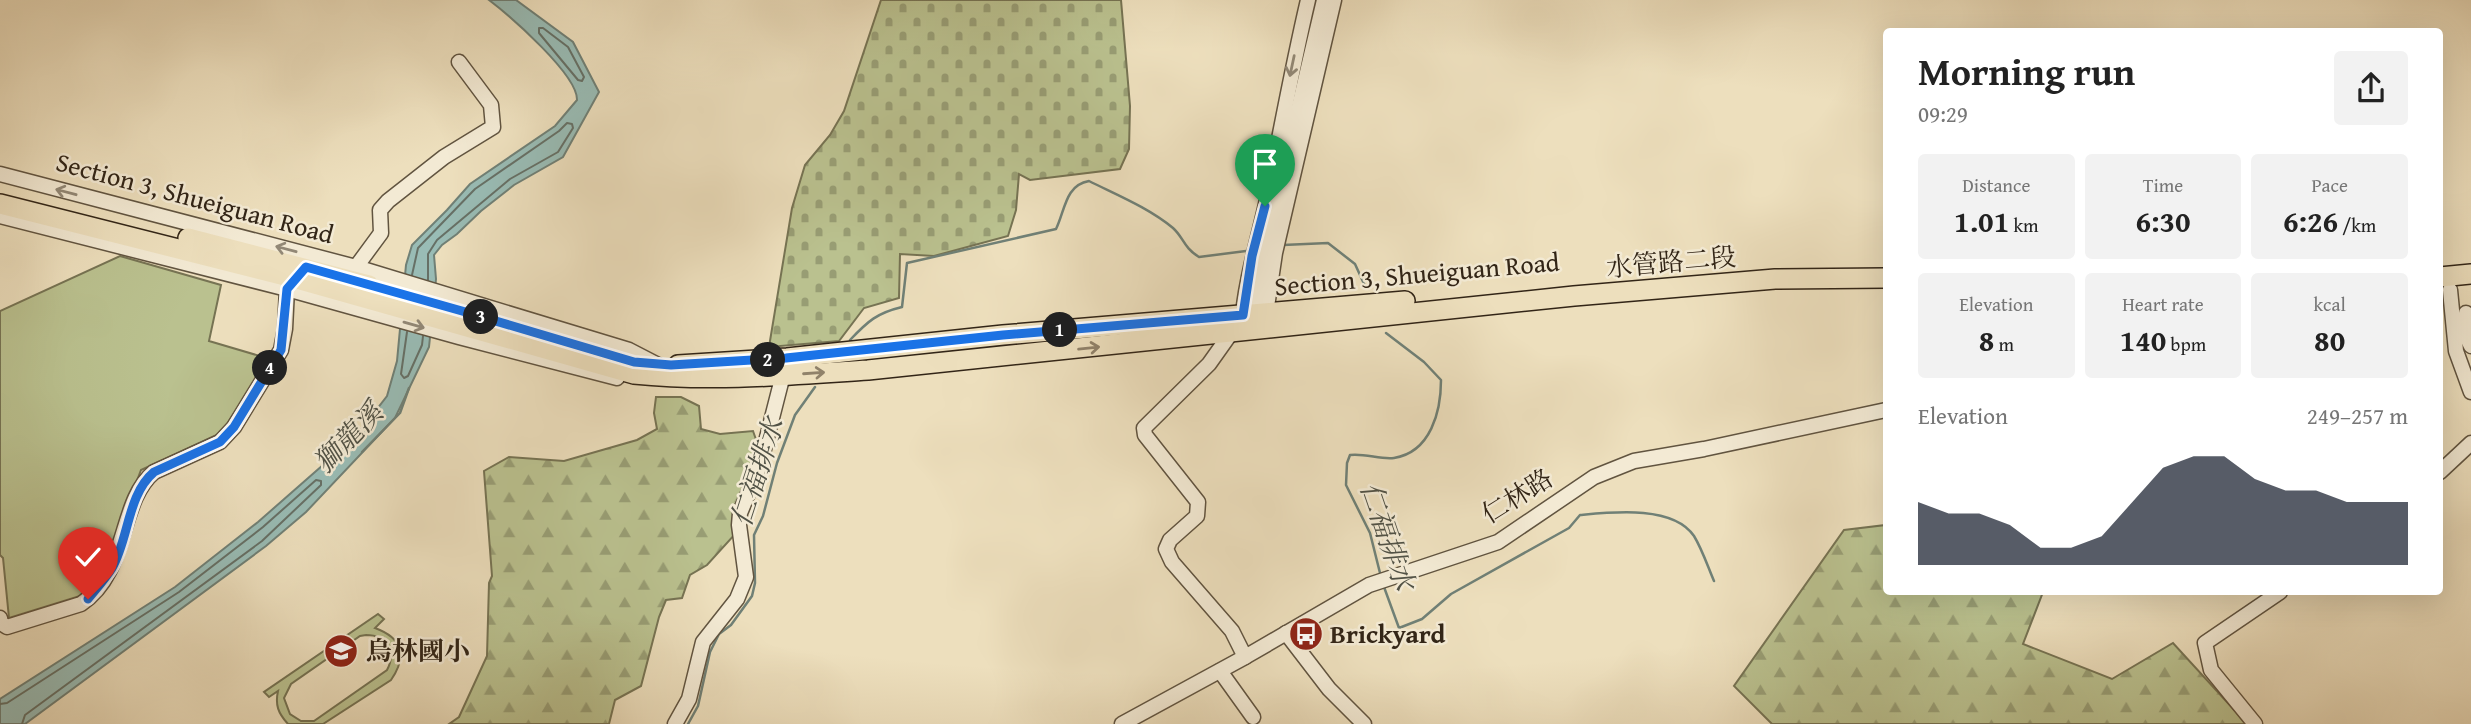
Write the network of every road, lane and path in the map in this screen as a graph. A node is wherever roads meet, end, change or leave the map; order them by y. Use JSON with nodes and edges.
{"nodes":[{"id":1,"x":1308,"y":0,"type":"edge"},
{"id":2,"x":1324,"y":0,"type":"edge"},
{"id":3,"x":1334,"y":0,"type":"edge"},
{"id":4,"x":458,"y":62,"type":"dead end"},
{"id":5,"x":0,"y":174,"type":"edge"},
{"id":6,"x":0,"y":191,"type":"edge"},
{"id":7,"x":0,"y":204,"type":"edge"},
{"id":8,"x":0,"y":216,"type":"edge"},
{"id":9,"x":1883,"y":265,"type":"edge"},
{"id":10,"x":356,"y":267,"type":"junction"},
{"id":11,"x":300,"y":273,"type":"junction"},
{"id":12,"x":2471,"y":274,"type":"edge"},
{"id":13,"x":1883,"y":278,"type":"edge"},
{"id":14,"x":2443,"y":285,"type":"edge"},
{"id":15,"x":2471,"y":287,"type":"edge"},
{"id":16,"x":372,"y":293,"type":"junction"},
{"id":17,"x":2457,"y":312,"type":"edge"},
{"id":18,"x":460,"y":317,"type":"junction"},
{"id":19,"x":1250,"y":323,"type":"junction"},
{"id":20,"x":2471,"y":346,"type":"edge"},
{"id":21,"x":785,"y":367,"type":"junction"},
{"id":22,"x":665,"y":371,"type":"junction"},
{"id":23,"x":2471,"y":392,"type":"edge"},
{"id":24,"x":1883,"y":411,"type":"edge"},
{"id":25,"x":2471,"y":443,"type":"edge"},
{"id":26,"x":2443,"y":469,"type":"edge"},
{"id":27,"x":2276,"y":595,"type":"edge"},
{"id":28,"x":0,"y":618,"type":"edge"},
{"id":29,"x":1286,"y":633,"type":"junction"},
{"id":30,"x":1245,"y":657,"type":"junction"},
{"id":31,"x":1220,"y":671,"type":"junction"},
{"id":32,"x":1253,"y":717,"type":"dead end"},
{"id":33,"x":675,"y":724,"type":"edge"},
{"id":34,"x":1122,"y":724,"type":"edge"},
{"id":35,"x":1364,"y":724,"type":"edge"},
{"id":36,"x":2255,"y":724,"type":"edge"}],
"edges":[{"from":1,"to":19,"type":"street","one_way":true},
{"from":2,"to":19,"type":"street"},
{"from":3,"to":19,"type":"street"},
{"from":4,"to":10,"type":"street"},
{"from":11,"to":5,"type":"street","name":"Section 3, Shueiguan Road","one_way":true},
{"from":6,"to":11,"type":"main road","name":"Section 3, Shueiguan Road"},
{"from":7,"to":11,"type":"main road","name":"Section 3, Shueiguan Road"},
{"from":8,"to":11,"type":"street","name":"Section 3, Shueiguan Road"},
{"from":9,"to":19,"type":"main road","name":"Section 3, Shueiguan Road"},
{"from":10,"to":11,"type":"street","name":"Section 3, Shueiguan Road"},
{"from":10,"to":16,"type":"street","name":"Section 3, Shueiguan Road"},
{"from":11,"to":16,"type":"main road","name":"Section 3, Shueiguan Road"},
{"from":11,"to":16,"type":"street","name":"Section 3, Shueiguan Road"},
{"from":11,"to":28,"type":"street"},
{"from":12,"to":14,"type":"main road"},
{"from":13,"to":19,"type":"main road","name":"水管路二段"},
{"from":14,"to":15,"type":"main road"},
{"from":14,"to":17,"type":"street"},
{"from":16,"to":18,"type":"main road"},
{"from":16,"to":18,"type":"street","one_way":true},
{"from":17,"to":20,"type":"street"},
{"from":17,"to":23,"type":"street"},
{"from":18,"to":22,"type":"main road","name":"Section 3, Shueiguan Road"},
{"from":18,"to":22,"type":"street","name":"Section 3, Shueiguan Road"},
{"from":19,"to":21,"type":"main road","name":"Section 3, Shueiguan Road"},
{"from":19,"to":30,"type":"street"},
{"from":21,"to":22,"type":"main road","name":"Section 3, Shueiguan Road"},
{"from":21,"to":33,"type":"street"},
{"from":24,"to":29,"type":"street","name":"仁林路"},
{"from":25,"to":26,"type":"street"},
{"from":27,"to":36,"type":"street"},
{"from":29,"to":30,"type":"street","name":"仁林路"},
{"from":29,"to":35,"type":"street"},
{"from":30,"to":31,"type":"street","name":"仁林路"},
{"from":31,"to":32,"type":"street"},
{"from":31,"to":34,"type":"street","name":"仁林路"}]}
